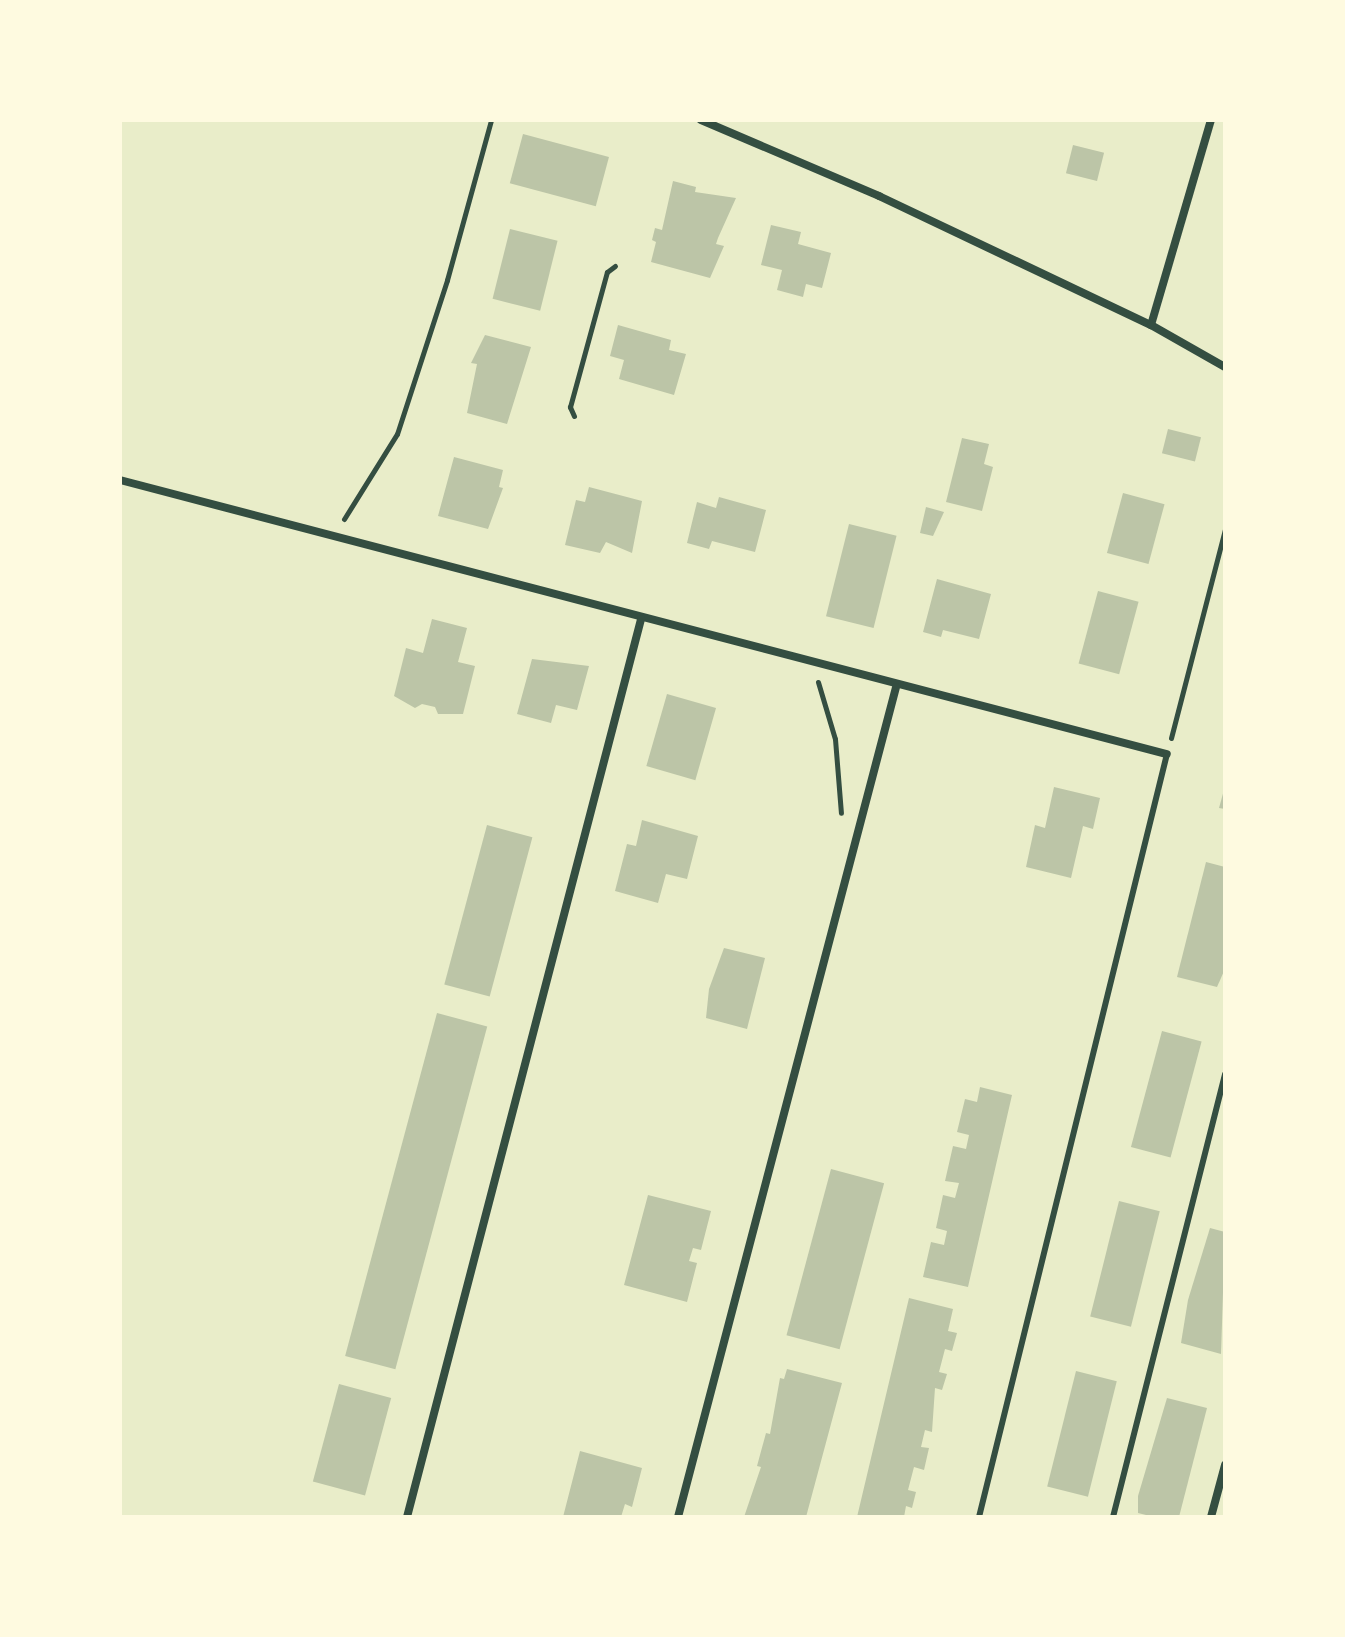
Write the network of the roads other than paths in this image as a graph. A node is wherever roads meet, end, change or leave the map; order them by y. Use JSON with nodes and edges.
{"nodes":[{"id":1,"x":701,"y":120,"type":"edge"},
{"id":2,"x":1211,"y":120,"type":"edge"},
{"id":3,"x":1151,"y":325,"type":"junction"},
{"id":4,"x":1225,"y":367,"type":"edge"},
{"id":5,"x":120,"y":480,"type":"edge"},
{"id":6,"x":641,"y":619,"type":"junction"},
{"id":7,"x":896,"y":687,"type":"junction"},
{"id":8,"x":1167,"y":754,"type":"joint"},
{"id":9,"x":1225,"y":1074,"type":"edge"},
{"id":10,"x":1225,"y":1465,"type":"edge"},
{"id":11,"x":407,"y":1517,"type":"edge"},
{"id":12,"x":678,"y":1517,"type":"edge"},
{"id":13,"x":979,"y":1517,"type":"edge"},
{"id":14,"x":1113,"y":1517,"type":"edge"},
{"id":15,"x":1211,"y":1517,"type":"edge"}],
"edges":[{"from":1,"to":3,"type":"street"},
{"from":2,"to":3,"type":"street"},
{"from":3,"to":4,"type":"street"},
{"from":5,"to":6,"type":"street"},
{"from":6,"to":7,"type":"street"},
{"from":6,"to":11,"type":"street"},
{"from":7,"to":8,"type":"street"},
{"from":7,"to":12,"type":"street"},
{"from":8,"to":13,"type":"lane"},
{"from":9,"to":14,"type":"lane"},
{"from":10,"to":15,"type":"street"}]}
